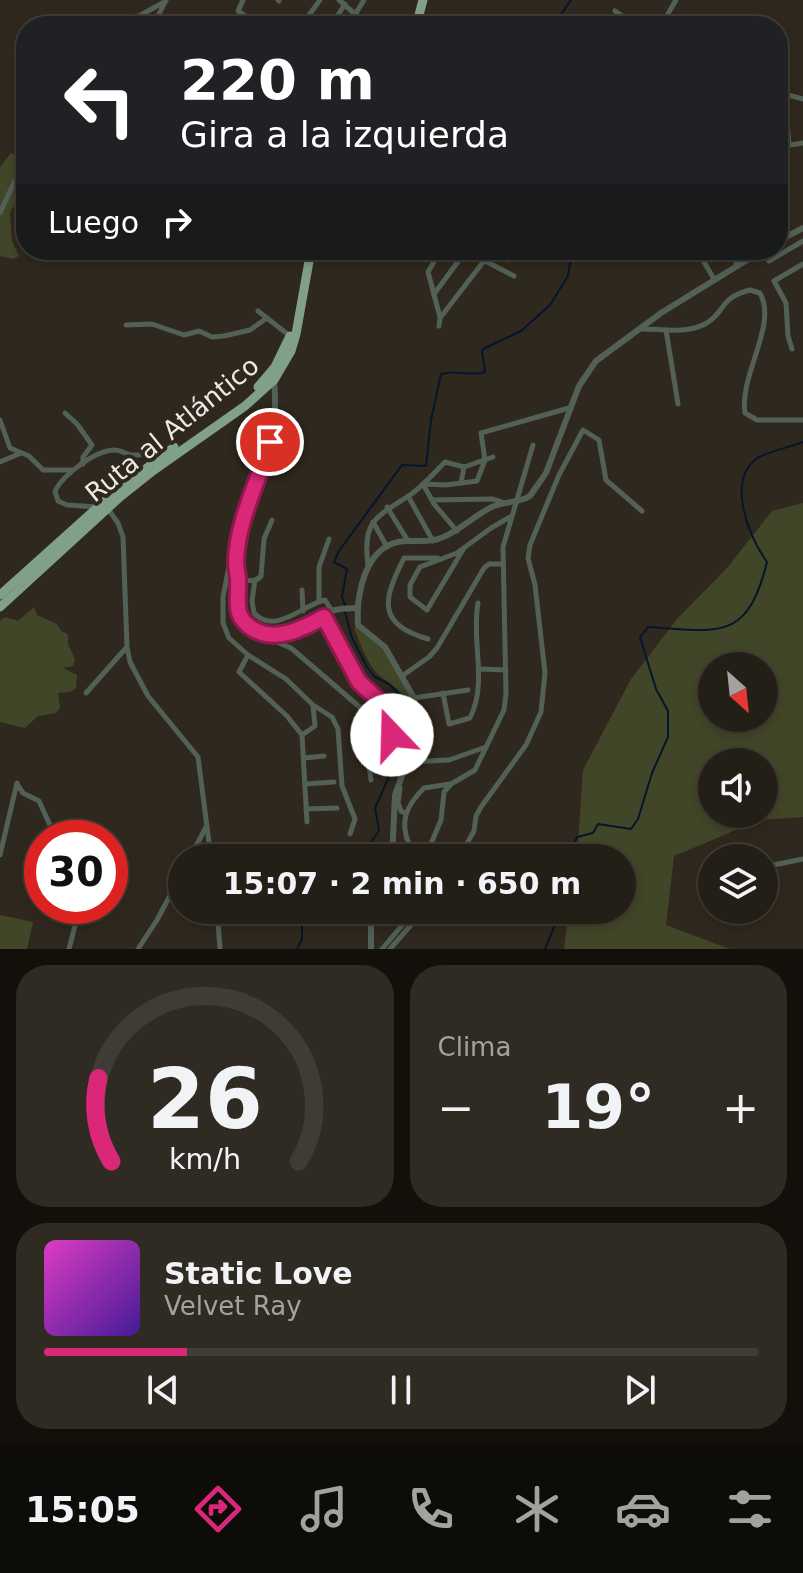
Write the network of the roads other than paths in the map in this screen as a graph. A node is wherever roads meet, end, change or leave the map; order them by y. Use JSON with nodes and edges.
{"nodes":[{"id":1,"x":243,"y":0,"type":"edge"},
{"id":2,"x":364,"y":0,"type":"edge"},
{"id":3,"x":166,"y":1,"type":"edge"},
{"id":4,"x":342,"y":2,"type":"edge"},
{"id":5,"x":615,"y":11,"type":"dead end"},
{"id":6,"x":356,"y":13,"type":"junction"},
{"id":7,"x":139,"y":16,"type":"edge"},
{"id":8,"x":246,"y":16,"type":"edge"},
{"id":9,"x":359,"y":16,"type":"edge"},
{"id":10,"x":623,"y":16,"type":"edge"},
{"id":11,"x":788,"y":138,"type":"edge"},
{"id":12,"x":803,"y":143,"type":"edge"},
{"id":13,"x":789,"y":145,"type":"joint"},
{"id":14,"x":16,"y":178,"type":"edge"},
{"id":15,"x":0,"y":213,"type":"edge"},
{"id":16,"x":303,"y":260,"type":"edge"},
{"id":17,"x":303,"y":260,"type":"edge"},
{"id":18,"x":433,"y":260,"type":"edge"},
{"id":19,"x":458,"y":260,"type":"edge"},
{"id":20,"x":703,"y":260,"type":"edge"},
{"id":21,"x":735,"y":260,"type":"edge"},
{"id":22,"x":747,"y":260,"type":"edge"},
{"id":23,"x":484,"y":261,"type":"joint"},
{"id":24,"x":803,"y":264,"type":"edge"},
{"id":25,"x":738,"y":266,"type":"junction"},
{"id":26,"x":514,"y":276,"type":"dead end"},
{"id":27,"x":714,"y":279,"type":"junction"},
{"id":28,"x":433,"y":294,"type":"junction"},
{"id":29,"x":258,"y":311,"type":"dead end"},
{"id":30,"x":267,"y":318,"type":"junction"},
{"id":31,"x":440,"y":318,"type":"junction"},
{"id":32,"x":126,"y":325,"type":"dead end"},
{"id":33,"x":439,"y":326,"type":"dead end"},
{"id":34,"x":640,"y":329,"type":"junction"},
{"id":35,"x":666,"y":330,"type":"junction"},
{"id":36,"x":290,"y":336,"type":"junction"},
{"id":37,"x":792,"y":349,"type":"dead end"},
{"id":38,"x":274,"y":380,"type":"junction"},
{"id":39,"x":678,"y":404,"type":"dead end"},
{"id":40,"x":569,"y":408,"type":"junction"},
{"id":41,"x":65,"y":413,"type":"dead end"},
{"id":42,"x":0,"y":420,"type":"edge"},
{"id":43,"x":803,"y":420,"type":"edge"},
{"id":44,"x":246,"y":428,"type":"dead end"},
{"id":45,"x":272,"y":430,"type":"junction"},
{"id":46,"x":533,"y":445,"type":"dead end"},
{"id":47,"x":21,"y":453,"type":"junction"},
{"id":48,"x":166,"y":453,"type":"junction"},
{"id":49,"x":493,"y":457,"type":"dead end"},
{"id":50,"x":485,"y":460,"type":"junction"},
{"id":51,"x":0,"y":462,"type":"edge"},
{"id":52,"x":83,"y":464,"type":"junction"},
{"id":53,"x":464,"y":467,"type":"junction"},
{"id":54,"x":71,"y":470,"type":"junction"},
{"id":55,"x":546,"y":473,"type":"junction"},
{"id":56,"x":559,"y":475,"type":"junction"},
{"id":57,"x":461,"y":483,"type":"junction"},
{"id":58,"x":423,"y":484,"type":"junction"},
{"id":59,"x":408,"y":496,"type":"junction"},
{"id":60,"x":432,"y":500,"type":"junction"},
{"id":61,"x":515,"y":502,"type":"junction"},
{"id":62,"x":505,"y":503,"type":"junction"},
{"id":63,"x":387,"y":507,"type":"junction"},
{"id":64,"x":103,"y":508,"type":"junction"},
{"id":65,"x":642,"y":511,"type":"dead end"},
{"id":66,"x":246,"y":514,"type":"junction"},
{"id":67,"x":511,"y":517,"type":"junction"},
{"id":68,"x":272,"y":520,"type":"dead end"},
{"id":69,"x":372,"y":521,"type":"junction"},
{"id":70,"x":457,"y":531,"type":"junction"},
{"id":71,"x":329,"y":539,"type":"dead end"},
{"id":72,"x":408,"y":541,"type":"junction"},
{"id":73,"x":433,"y":541,"type":"junction"},
{"id":74,"x":387,"y":547,"type":"junction"},
{"id":75,"x":464,"y":548,"type":"junction"},
{"id":76,"x":443,"y":558,"type":"junction"},
{"id":77,"x":503,"y":564,"type":"junction"},
{"id":78,"x":368,"y":568,"type":"junction"},
{"id":79,"x":238,"y":576,"type":"junction"},
{"id":80,"x":255,"y":580,"type":"junction"},
{"id":81,"x":302,"y":590,"type":"dead end"},
{"id":82,"x":0,"y":595,"type":"edge"},
{"id":83,"x":319,"y":601,"type":"junction"},
{"id":84,"x":478,"y":603,"type":"dead end"},
{"id":85,"x":0,"y":607,"type":"edge"},
{"id":86,"x":355,"y":608,"type":"junction"},
{"id":87,"x":335,"y":610,"type":"junction"},
{"id":88,"x":303,"y":611,"type":"junction"},
{"id":89,"x":324,"y":617,"type":"junction"},
{"id":90,"x":262,"y":620,"type":"junction"},
{"id":91,"x":257,"y":632,"type":"junction"},
{"id":92,"x":270,"y":634,"type":"junction"},
{"id":93,"x":428,"y":639,"type":"dead end"},
{"id":94,"x":127,"y":647,"type":"junction"},
{"id":95,"x":248,"y":655,"type":"junction"},
{"id":96,"x":479,"y":669,"type":"junction"},
{"id":97,"x":506,"y":670,"type":"junction"},
{"id":98,"x":402,"y":676,"type":"junction"},
{"id":99,"x":468,"y":690,"type":"dead end"},
{"id":100,"x":86,"y":693,"type":"dead end"},
{"id":101,"x":443,"y":693,"type":"junction"},
{"id":102,"x":414,"y":698,"type":"junction"},
{"id":103,"x":313,"y":705,"type":"junction"},
{"id":104,"x":302,"y":735,"type":"junction"},
{"id":105,"x":487,"y":747,"type":"junction"},
{"id":106,"x":324,"y":756,"type":"dead end"},
{"id":107,"x":304,"y":758,"type":"junction"},
{"id":108,"x":370,"y":762,"type":"junction"},
{"id":109,"x":408,"y":762,"type":"junction"},
{"id":110,"x":401,"y":779,"type":"junction"},
{"id":111,"x":371,"y":780,"type":"dead end"},
{"id":112,"x":334,"y":782,"type":"dead end"},
{"id":113,"x":305,"y":784,"type":"junction"},
{"id":114,"x":451,"y":784,"type":"junction"},
{"id":115,"x":337,"y":808,"type":"dead end"},
{"id":116,"x":306,"y":809,"type":"junction"},
{"id":117,"x":405,"y":813,"type":"junction"},
{"id":118,"x":0,"y":818,"type":"edge"},
{"id":119,"x":8,"y":819,"type":"junction"},
{"id":120,"x":48,"y":820,"type":"edge"},
{"id":121,"x":307,"y":822,"type":"dead end"},
{"id":122,"x":207,"y":825,"type":"junction"},
{"id":123,"x":350,"y":834,"type":"dead end"},
{"id":124,"x":197,"y":844,"type":"edge"},
{"id":125,"x":209,"y":844,"type":"edge"},
{"id":126,"x":393,"y":844,"type":"edge"},
{"id":127,"x":409,"y":844,"type":"edge"},
{"id":128,"x":432,"y":844,"type":"edge"},
{"id":129,"x":467,"y":844,"type":"edge"},
{"id":130,"x":0,"y":855,"type":"edge"},
{"id":131,"x":803,"y":859,"type":"edge"},
{"id":132,"x":778,"y":864,"type":"edge"},
{"id":133,"x":168,"y":899,"type":"edge"},
{"id":134,"x":75,"y":924,"type":"edge"},
{"id":135,"x":218,"y":924,"type":"edge"},
{"id":136,"x":371,"y":924,"type":"edge"},
{"id":137,"x":403,"y":924,"type":"edge"},
{"id":138,"x":412,"y":924,"type":"edge"},
{"id":139,"x":69,"y":949,"type":"edge"},
{"id":140,"x":138,"y":949,"type":"edge"},
{"id":141,"x":220,"y":949,"type":"edge"},
{"id":142,"x":371,"y":949,"type":"edge"},
{"id":143,"x":382,"y":949,"type":"edge"},
{"id":144,"x":390,"y":949,"type":"edge"}],
"edges":[{"from":1,"to":8,"type":"street"},
{"from":2,"to":6,"type":"street"},
{"from":3,"to":7,"type":"street"},
{"from":4,"to":6,"type":"street"},
{"from":5,"to":10,"type":"street"},
{"from":6,"to":9,"type":"street"},
{"from":11,"to":13,"type":"street"},
{"from":12,"to":13,"type":"street"},
{"from":14,"to":15,"type":"street"},
{"from":16,"to":36,"type":"highway","name":"Ruta al Atlántico"},
{"from":17,"to":38,"type":"highway","name":"Ruta al Atlántico"},
{"from":18,"to":28,"type":"street"},
{"from":19,"to":28,"type":"street"},
{"from":20,"to":27,"type":"street"},
{"from":21,"to":25,"type":"street"},
{"from":22,"to":25,"type":"street"},
{"from":23,"to":26,"type":"street"},
{"from":23,"to":31,"type":"street"},
{"from":24,"to":37,"type":"street"},
{"from":25,"to":27,"type":"street"},
{"from":27,"to":34,"type":"street"},
{"from":28,"to":31,"type":"street"},
{"from":29,"to":30,"type":"street"},
{"from":30,"to":32,"type":"street"},
{"from":30,"to":36,"type":"street"},
{"from":31,"to":33,"type":"street"},
{"from":34,"to":35,"type":"street"},
{"from":34,"to":40,"type":"street"},
{"from":35,"to":39,"type":"street"},
{"from":35,"to":43,"type":"street"},
{"from":36,"to":48,"type":"highway","name":"Ruta al Atlántico"},
{"from":38,"to":45,"type":"street"},
{"from":38,"to":64,"type":"highway","name":"Ruta al Atlántico"},
{"from":40,"to":50,"type":"street"},
{"from":40,"to":55,"type":"street"},
{"from":41,"to":52,"type":"street"},
{"from":42,"to":47,"type":"street"},
{"from":44,"to":45,"type":"street"},
{"from":45,"to":66,"type":"street"},
{"from":46,"to":61,"type":"street"},
{"from":47,"to":51,"type":"street"},
{"from":47,"to":54,"type":"street"},
{"from":48,"to":52,"type":"street"},
{"from":48,"to":64,"type":"highway","name":"Ruta al Atlántico"},
{"from":49,"to":50,"type":"street"},
{"from":50,"to":53,"type":"street"},
{"from":50,"to":57,"type":"street"},
{"from":52,"to":54,"type":"street"},
{"from":53,"to":57,"type":"street"},
{"from":53,"to":58,"type":"street"},
{"from":54,"to":64,"type":"street"},
{"from":55,"to":56,"type":"street"},
{"from":55,"to":61,"type":"street"},
{"from":56,"to":65,"type":"street"},
{"from":56,"to":129,"type":"street"},
{"from":57,"to":58,"type":"street"},
{"from":58,"to":59,"type":"street"},
{"from":58,"to":60,"type":"street"},
{"from":59,"to":63,"type":"street"},
{"from":59,"to":73,"type":"street"},
{"from":60,"to":62,"type":"street"},
{"from":60,"to":70,"type":"street"},
{"from":61,"to":62,"type":"street"},
{"from":61,"to":67,"type":"street"},
{"from":62,"to":70,"type":"street"},
{"from":63,"to":69,"type":"street"},
{"from":63,"to":72,"type":"street"},
{"from":64,"to":82,"type":"highway","name":"Ruta al Atlántico"},
{"from":64,"to":85,"type":"highway","name":"Ruta al Atlántico"},
{"from":64,"to":94,"type":"street"},
{"from":66,"to":79,"type":"street"},
{"from":66,"to":95,"type":"street"},
{"from":67,"to":75,"type":"street"},
{"from":67,"to":77,"type":"street"},
{"from":68,"to":80,"type":"street"},
{"from":69,"to":74,"type":"street"},
{"from":69,"to":78,"type":"street"},
{"from":70,"to":73,"type":"street"},
{"from":71,"to":83,"type":"street"},
{"from":72,"to":73,"type":"street"},
{"from":72,"to":74,"type":"street"},
{"from":74,"to":78,"type":"street"},
{"from":75,"to":76,"type":"street"},
{"from":75,"to":76,"type":"street"},
{"from":76,"to":93,"type":"street"},
{"from":77,"to":97,"type":"street"},
{"from":77,"to":98,"type":"street"},
{"from":78,"to":86,"type":"street"},
{"from":79,"to":80,"type":"street"},
{"from":79,"to":91,"type":"street"},
{"from":80,"to":90,"type":"street"},
{"from":81,"to":88,"type":"street"},
{"from":83,"to":87,"type":"street"},
{"from":83,"to":88,"type":"street"},
{"from":84,"to":96,"type":"street"},
{"from":86,"to":87,"type":"street"},
{"from":86,"to":98,"type":"street"},
{"from":87,"to":89,"type":"street"},
{"from":88,"to":90,"type":"street"},
{"from":89,"to":92,"type":"street"},
{"from":89,"to":108,"type":"street"},
{"from":90,"to":91,"type":"street"},
{"from":91,"to":92,"type":"street"},
{"from":92,"to":108,"type":"street"},
{"from":94,"to":100,"type":"street"},
{"from":94,"to":122,"type":"street"},
{"from":95,"to":103,"type":"street"},
{"from":95,"to":104,"type":"street"},
{"from":96,"to":97,"type":"street"},
{"from":96,"to":101,"type":"street"},
{"from":97,"to":105,"type":"street"},
{"from":98,"to":102,"type":"street"},
{"from":99,"to":101,"type":"street"},
{"from":101,"to":102,"type":"street"},
{"from":102,"to":109,"type":"street"},
{"from":103,"to":104,"type":"street"},
{"from":103,"to":123,"type":"street"},
{"from":104,"to":107,"type":"street"},
{"from":105,"to":109,"type":"street"},
{"from":105,"to":114,"type":"street"},
{"from":106,"to":107,"type":"street"},
{"from":107,"to":113,"type":"street"},
{"from":108,"to":111,"type":"street"},
{"from":109,"to":110,"type":"street"},
{"from":110,"to":117,"type":"street"},
{"from":110,"to":126,"type":"street"},
{"from":112,"to":113,"type":"street"},
{"from":113,"to":116,"type":"street"},
{"from":114,"to":117,"type":"street"},
{"from":114,"to":128,"type":"street"},
{"from":115,"to":116,"type":"street"},
{"from":116,"to":121,"type":"street"},
{"from":117,"to":127,"type":"street"},
{"from":118,"to":119,"type":"street"},
{"from":119,"to":120,"type":"street"},
{"from":119,"to":130,"type":"street"},
{"from":122,"to":124,"type":"street"},
{"from":122,"to":125,"type":"street"},
{"from":131,"to":132,"type":"street"},
{"from":133,"to":140,"type":"street"},
{"from":134,"to":139,"type":"street"},
{"from":135,"to":141,"type":"street"},
{"from":136,"to":142,"type":"street"},
{"from":137,"to":143,"type":"street"},
{"from":138,"to":144,"type":"street"}]}
